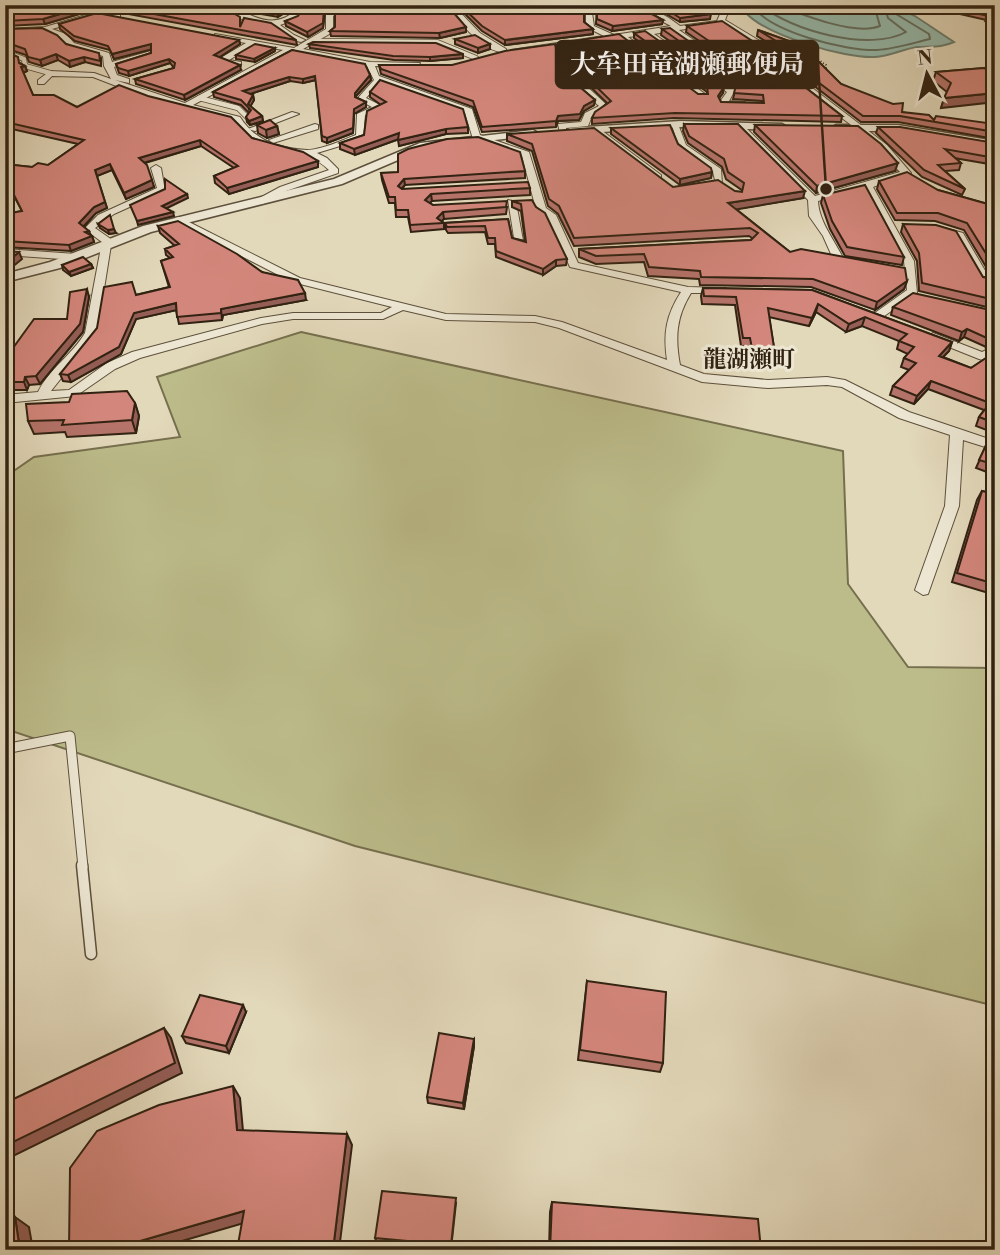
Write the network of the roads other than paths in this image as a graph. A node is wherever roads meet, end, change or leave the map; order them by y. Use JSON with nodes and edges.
{"nodes":[{"id":1,"x":54,"y":5,"type":"edge"},
{"id":2,"x":126,"y":5,"type":"edge"},
{"id":3,"x":217,"y":5,"type":"edge"},
{"id":4,"x":306,"y":5,"type":"edge"},
{"id":5,"x":343,"y":5,"type":"edge"},
{"id":6,"x":449,"y":5,"type":"edge"},
{"id":7,"x":589,"y":5,"type":"edge"},
{"id":8,"x":634,"y":5,"type":"edge"},
{"id":9,"x":728,"y":5,"type":"edge"},
{"id":10,"x":965,"y":5,"type":"edge"},
{"id":11,"x":995,"y":10,"type":"edge"},
{"id":12,"x":98,"y":14,"type":"junction"},
{"id":13,"x":124,"y":19,"type":"edge"},
{"id":14,"x":720,"y":22,"type":"junction"},
{"id":15,"x":275,"y":24,"type":"junction"},
{"id":16,"x":674,"y":28,"type":"junction"},
{"id":17,"x":45,"y":29,"type":"junction"},
{"id":18,"x":5,"y":31,"type":"edge"},
{"id":19,"x":646,"y":31,"type":"junction"},
{"id":20,"x":202,"y":33,"type":"edge"},
{"id":21,"x":477,"y":35,"type":"junction"},
{"id":22,"x":615,"y":35,"type":"junction"},
{"id":23,"x":598,"y":37,"type":"junction"},
{"id":24,"x":464,"y":38,"type":"edge"},
{"id":25,"x":452,"y":40,"type":"edge"},
{"id":26,"x":254,"y":42,"type":"junction"},
{"id":27,"x":310,"y":42,"type":"junction"},
{"id":28,"x":439,"y":43,"type":"junction"},
{"id":29,"x":560,"y":43,"type":"junction"},
{"id":30,"x":294,"y":50,"type":"junction"},
{"id":31,"x":641,"y":50,"type":"junction"},
{"id":32,"x":503,"y":51,"type":"junction"},
{"id":33,"x":5,"y":52,"type":"edge"},
{"id":34,"x":148,"y":53,"type":"edge"},
{"id":35,"x":476,"y":58,"type":"junction"},
{"id":36,"x":464,"y":62,"type":"edge"},
{"id":37,"x":370,"y":64,"type":"junction"},
{"id":38,"x":108,"y":66,"type":"junction"},
{"id":39,"x":427,"y":66,"type":"edge"},
{"id":40,"x":257,"y":68,"type":"junction"},
{"id":41,"x":50,"y":74,"type":"junction"},
{"id":42,"x":139,"y":79,"type":"edge"},
{"id":43,"x":379,"y":79,"type":"junction"},
{"id":44,"x":745,"y":79,"type":"edge"},
{"id":45,"x":41,"y":82,"type":"dead end"},
{"id":46,"x":128,"y":82,"type":"junction"},
{"id":47,"x":702,"y":96,"type":"edge"},
{"id":48,"x":194,"y":101,"type":"junction"},
{"id":49,"x":758,"y":105,"type":"edge"},
{"id":50,"x":295,"y":114,"type":"dead end"},
{"id":51,"x":247,"y":117,"type":"joint"},
{"id":52,"x":674,"y":124,"type":"junction"},
{"id":53,"x":739,"y":126,"type":"junction"},
{"id":54,"x":316,"y":127,"type":"dead end"},
{"id":55,"x":865,"y":127,"type":"junction"},
{"id":56,"x":790,"y":128,"type":"edge"},
{"id":57,"x":828,"y":128,"type":"edge"},
{"id":58,"x":252,"y":129,"type":"junction"},
{"id":59,"x":594,"y":129,"type":"junction"},
{"id":60,"x":559,"y":131,"type":"joint"},
{"id":61,"x":542,"y":132,"type":"edge"},
{"id":62,"x":476,"y":137,"type":"junction"},
{"id":63,"x":273,"y":140,"type":"junction"},
{"id":64,"x":995,"y":144,"type":"edge"},
{"id":65,"x":282,"y":147,"type":"junction"},
{"id":66,"x":309,"y":153,"type":"junction"},
{"id":67,"x":156,"y":168,"type":"dead end"},
{"id":68,"x":906,"y":173,"type":"junction"},
{"id":69,"x":707,"y":182,"type":"edge"},
{"id":70,"x":719,"y":182,"type":"junction"},
{"id":71,"x":916,"y":182,"type":"edge"},
{"id":72,"x":534,"y":183,"type":"junction"},
{"id":73,"x":521,"y":184,"type":"edge"},
{"id":74,"x":867,"y":186,"type":"junction"},
{"id":75,"x":669,"y":187,"type":"edge"},
{"id":76,"x":729,"y":188,"type":"edge"},
{"id":77,"x":813,"y":199,"type":"junction"},
{"id":78,"x":525,"y":201,"type":"junction"},
{"id":79,"x":259,"y":202,"type":"junction"},
{"id":80,"x":498,"y":203,"type":"edge"},
{"id":81,"x":514,"y":219,"type":"junction"},
{"id":82,"x":179,"y":220,"type":"junction"},
{"id":83,"x":500,"y":220,"type":"edge"},
{"id":84,"x":924,"y":227,"type":"edge"},
{"id":85,"x":108,"y":243,"type":"junction"},
{"id":86,"x":520,"y":244,"type":"edge"},
{"id":87,"x":582,"y":251,"type":"edge"},
{"id":88,"x":568,"y":252,"type":"junction"},
{"id":89,"x":5,"y":253,"type":"edge"},
{"id":90,"x":76,"y":257,"type":"junction"},
{"id":91,"x":863,"y":265,"type":"edge"},
{"id":92,"x":5,"y":278,"type":"edge"},
{"id":93,"x":995,"y":283,"type":"edge"},
{"id":94,"x":688,"y":290,"type":"junction"},
{"id":95,"x":736,"y":290,"type":"edge"},
{"id":96,"x":400,"y":307,"type":"junction"},
{"id":97,"x":863,"y":312,"type":"edge"},
{"id":98,"x":924,"y":334,"type":"edge"},
{"id":99,"x":995,"y":350,"type":"edge"},
{"id":100,"x":674,"y":369,"type":"junction"},
{"id":101,"x":43,"y":396,"type":"junction"},
{"id":102,"x":5,"y":399,"type":"edge"},
{"id":103,"x":957,"y":434,"type":"junction"},
{"id":104,"x":995,"y":446,"type":"edge"},
{"id":105,"x":923,"y":590,"type":"dead end"},
{"id":106,"x":5,"y":749,"type":"edge"},
{"id":107,"x":91,"y":954,"type":"dead end"}],
"edges":[{"from":1,"to":12,"type":"street"},
{"from":2,"to":12,"type":"street"},
{"from":3,"to":15,"type":"street"},
{"from":4,"to":15,"type":"street"},
{"from":5,"to":27,"type":"street"},
{"from":6,"to":21,"type":"street"},
{"from":7,"to":22,"type":"street"},
{"from":8,"to":16,"type":"street"},
{"from":9,"to":14,"type":"street"},
{"from":10,"to":11,"type":"street"},
{"from":12,"to":13,"type":"street"},
{"from":12,"to":17,"type":"street"},
{"from":14,"to":16,"type":"street"},
{"from":14,"to":55,"type":"street"},
{"from":15,"to":27,"type":"street"},
{"from":16,"to":19,"type":"street"},
{"from":16,"to":44,"type":"street"},
{"from":17,"to":18,"type":"street"},
{"from":17,"to":38,"type":"street"},
{"from":19,"to":22,"type":"street"},
{"from":19,"to":49,"type":"street"},
{"from":20,"to":26,"type":"street"},
{"from":21,"to":24,"type":"lane"},
{"from":21,"to":32,"type":"street"},
{"from":22,"to":23,"type":"street"},
{"from":22,"to":31,"type":"street"},
{"from":23,"to":29,"type":"street"},
{"from":23,"to":31,"type":"street"},
{"from":25,"to":28,"type":"lane"},
{"from":26,"to":30,"type":"street"},
{"from":26,"to":40,"type":"street"},
{"from":27,"to":28,"type":"lane"},
{"from":27,"to":30,"type":"street"},
{"from":28,"to":35,"type":"lane"},
{"from":29,"to":32,"type":"street"},
{"from":29,"to":60,"type":"street"},
{"from":30,"to":37,"type":"street"},
{"from":30,"to":40,"type":"street"},
{"from":31,"to":47,"type":"street"},
{"from":32,"to":35,"type":"street"},
{"from":33,"to":41,"type":"lane"},
{"from":34,"to":38,"type":"street"},
{"from":35,"to":36,"type":"street"},
{"from":37,"to":39,"type":"street"},
{"from":37,"to":43,"type":"street"},
{"from":38,"to":46,"type":"street"},
{"from":40,"to":48,"type":"street"},
{"from":41,"to":45,"type":"street"},
{"from":41,"to":48,"type":"street"},
{"from":42,"to":46,"type":"street"},
{"from":43,"to":62,"type":"street"},
{"from":43,"to":66,"type":"street"},
{"from":46,"to":48,"type":"street"},
{"from":48,"to":51,"type":"lane"},
{"from":48,"to":65,"type":"street"},
{"from":50,"to":58,"type":"street"},
{"from":51,"to":58,"type":"street"},
{"from":52,"to":53,"type":"street"},
{"from":52,"to":59,"type":"street"},
{"from":52,"to":70,"type":"street"},
{"from":53,"to":56,"type":"street"},
{"from":53,"to":77,"type":"street"},
{"from":54,"to":63,"type":"street"},
{"from":55,"to":57,"type":"street"},
{"from":55,"to":64,"type":"street"},
{"from":55,"to":68,"type":"street"},
{"from":58,"to":63,"type":"street"},
{"from":59,"to":60,"type":"street"},
{"from":59,"to":75,"type":"street"},
{"from":61,"to":62,"type":"street"},
{"from":62,"to":72,"type":"street"},
{"from":62,"to":79,"type":"street"},
{"from":63,"to":65,"type":"street"},
{"from":65,"to":66,"type":"street"},
{"from":66,"to":79,"type":"street"},
{"from":67,"to":85,"type":"street"},
{"from":68,"to":71,"type":"street"},
{"from":68,"to":74,"type":"street"},
{"from":69,"to":70,"type":"street"},
{"from":70,"to":76,"type":"street"},
{"from":72,"to":73,"type":"street"},
{"from":72,"to":78,"type":"street"},
{"from":74,"to":77,"type":"street"},
{"from":74,"to":97,"type":"street"},
{"from":77,"to":91,"type":"street"},
{"from":78,"to":80,"type":"street"},
{"from":78,"to":81,"type":"street"},
{"from":78,"to":88,"type":"street"},
{"from":79,"to":82,"type":"street"},
{"from":81,"to":83,"type":"street"},
{"from":81,"to":86,"type":"street"},
{"from":82,"to":85,"type":"street"},
{"from":82,"to":96,"type":"street"},
{"from":84,"to":93,"type":"street"},
{"from":85,"to":90,"type":"street"},
{"from":85,"to":101,"type":"street"},
{"from":87,"to":88,"type":"street"},
{"from":88,"to":94,"type":"street"},
{"from":89,"to":90,"type":"street"},
{"from":90,"to":92,"type":"street"},
{"from":94,"to":95,"type":"street"},
{"from":94,"to":100,"type":"street"},
{"from":96,"to":100,"type":"street"},
{"from":96,"to":101,"type":"street"},
{"from":98,"to":99,"type":"street"},
{"from":100,"to":103,"type":"street"},
{"from":101,"to":102,"type":"street"},
{"from":103,"to":104,"type":"street"},
{"from":103,"to":105,"type":"street"},
{"from":106,"to":107,"type":"lane"}]}
